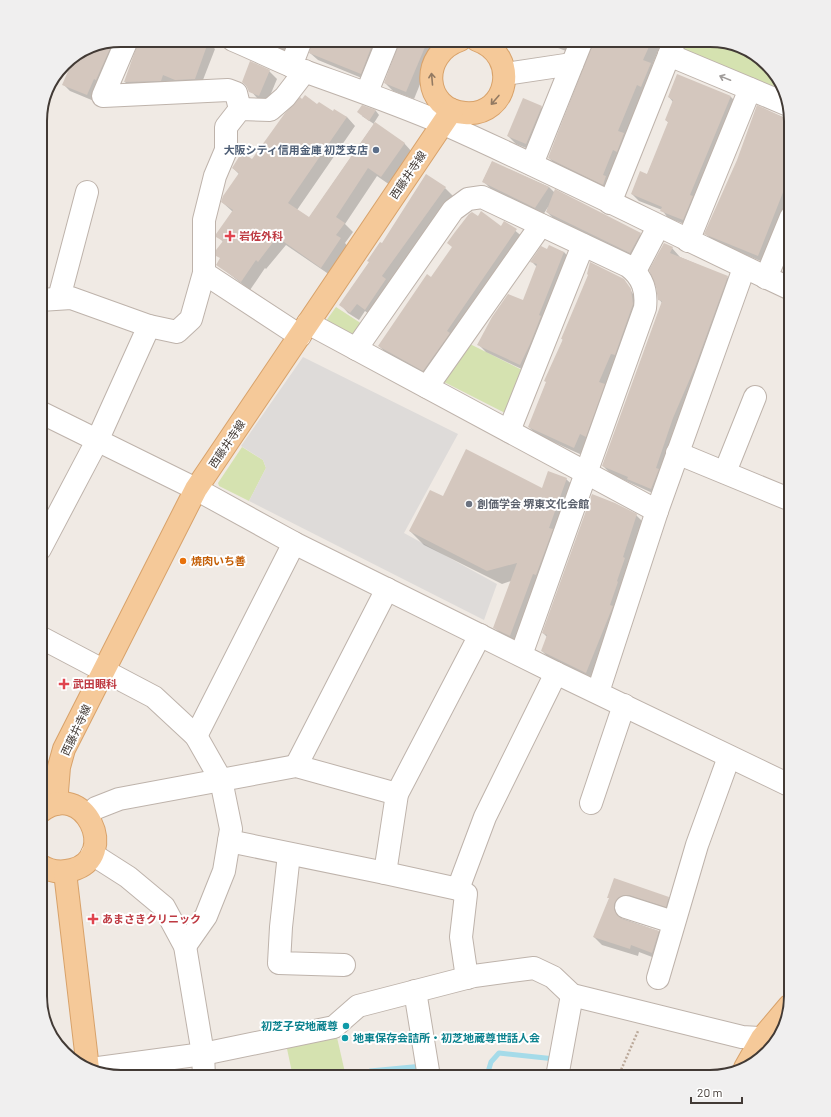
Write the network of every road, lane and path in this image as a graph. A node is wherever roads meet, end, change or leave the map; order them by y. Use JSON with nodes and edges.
{"nodes":[{"id":1,"x":124,"y":47,"type":"edge"},
{"id":2,"x":249,"y":47,"type":"edge"},
{"id":3,"x":300,"y":47,"type":"edge"},
{"id":4,"x":385,"y":47,"type":"edge"},
{"id":5,"x":446,"y":47,"type":"edge"},
{"id":6,"x":491,"y":47,"type":"edge"},
{"id":7,"x":579,"y":47,"type":"edge"},
{"id":8,"x":672,"y":48,"type":"edge"},
{"id":9,"x":572,"y":64,"type":"junction"},
{"id":10,"x":298,"y":68,"type":"junction"},
{"id":11,"x":505,"y":74,"type":"junction"},
{"id":12,"x":750,"y":89,"type":"junction"},
{"id":13,"x":367,"y":92,"type":"junction"},
{"id":14,"x":781,"y":102,"type":"edge"},
{"id":15,"x":240,"y":109,"type":"junction"},
{"id":16,"x":447,"y":117,"type":"junction"},
{"id":17,"x":532,"y":164,"type":"junction"},
{"id":18,"x":87,"y":192,"type":"dead end"},
{"id":19,"x":610,"y":203,"type":"junction"},
{"id":20,"x":541,"y":225,"type":"junction"},
{"id":21,"x":658,"y":227,"type":"junction"},
{"id":22,"x":784,"y":234,"type":"edge"},
{"id":23,"x":688,"y":241,"type":"junction"},
{"id":24,"x":583,"y":245,"type":"junction"},
{"id":25,"x":744,"y":268,"type":"junction"},
{"id":26,"x":635,"y":271,"type":"junction"},
{"id":27,"x":204,"y":273,"type":"junction"},
{"id":28,"x":766,"y":278,"type":"junction"},
{"id":29,"x":784,"y":286,"type":"edge"},
{"id":30,"x":50,"y":299,"type":"edge"},
{"id":31,"x":149,"y":326,"type":"junction"},
{"id":32,"x":304,"y":330,"type":"junction"},
{"id":33,"x":356,"y":349,"type":"junction"},
{"id":34,"x":427,"y":387,"type":"junction"},
{"id":35,"x":755,"y":397,"type":"dead end"},
{"id":36,"x":47,"y":416,"type":"edge"},
{"id":37,"x":509,"y":431,"type":"junction"},
{"id":38,"x":97,"y":441,"type":"junction"},
{"id":39,"x":677,"y":453,"type":"junction"},
{"id":40,"x":586,"y":472,"type":"junction"},
{"id":41,"x":725,"y":472,"type":"junction"},
{"id":42,"x":196,"y":489,"type":"junction"},
{"id":43,"x":784,"y":497,"type":"edge"},
{"id":44,"x":657,"y":511,"type":"junction"},
{"id":45,"x":47,"y":536,"type":"edge"},
{"id":46,"x":294,"y":543,"type":"junction"},
{"id":47,"x":387,"y":589,"type":"junction"},
{"id":48,"x":480,"y":635,"type":"junction"},
{"id":49,"x":47,"y":642,"type":"edge"},
{"id":50,"x":521,"y":655,"type":"junction"},
{"id":51,"x":104,"y":671,"type":"junction"},
{"id":52,"x":556,"y":673,"type":"junction"},
{"id":53,"x":598,"y":692,"type":"junction"},
{"id":54,"x":624,"y":704,"type":"junction"},
{"id":55,"x":196,"y":736,"type":"junction"},
{"id":56,"x":729,"y":757,"type":"junction"},
{"id":57,"x":296,"y":766,"type":"junction"},
{"id":58,"x":221,"y":780,"type":"junction"},
{"id":59,"x":784,"y":783,"type":"edge"},
{"id":60,"x":396,"y":794,"type":"junction"},
{"id":61,"x":591,"y":803,"type":"dead end"},
{"id":62,"x":48,"y":808,"type":"edge"},
{"id":63,"x":87,"y":816,"type":"junction"},
{"id":64,"x":229,"y":841,"type":"junction"},
{"id":65,"x":92,"y":854,"type":"junction"},
{"id":66,"x":289,"y":854,"type":"junction"},
{"id":67,"x":47,"y":868,"type":"edge"},
{"id":68,"x":65,"y":872,"type":"junction"},
{"id":69,"x":385,"y":873,"type":"junction"},
{"id":70,"x":458,"y":889,"type":"junction"},
{"id":71,"x":626,"y":907,"type":"dead end"},
{"id":72,"x":673,"y":922,"type":"junction"},
{"id":73,"x":185,"y":946,"type":"junction"},
{"id":74,"x":344,"y":965,"type":"dead end"},
{"id":75,"x":467,"y":978,"type":"junction"},
{"id":76,"x":658,"y":978,"type":"dead end"},
{"id":77,"x":415,"y":991,"type":"junction"},
{"id":78,"x":572,"y":995,"type":"junction"},
{"id":79,"x":778,"y":1024,"type":"edge"},
{"id":80,"x":770,"y":1039,"type":"edge"},
{"id":81,"x":203,"y":1054,"type":"junction"},
{"id":82,"x":89,"y":1063,"type":"edge"},
{"id":83,"x":103,"y":1067,"type":"edge"},
{"id":84,"x":559,"y":1069,"type":"edge"},
{"id":85,"x":204,"y":1070,"type":"edge"},
{"id":86,"x":428,"y":1070,"type":"edge"}],
"edges":[{"from":1,"to":15,"type":"street"},
{"from":2,"to":10,"type":"street"},
{"from":3,"to":10,"type":"street"},
{"from":4,"to":13,"type":"street"},
{"from":16,"to":5,"type":"main road","one_way":true},
{"from":6,"to":11,"type":"main road"},
{"from":7,"to":9,"type":"street"},
{"from":12,"to":8,"type":"street","one_way":true},
{"from":8,"to":19,"type":"street"},
{"from":9,"to":11,"type":"street"},
{"from":9,"to":17,"type":"street"},
{"from":10,"to":13,"type":"street"},
{"from":10,"to":15,"type":"street"},
{"from":11,"to":16,"type":"main road","one_way":true},
{"from":12,"to":14,"type":"street"},
{"from":12,"to":23,"type":"street"},
{"from":13,"to":16,"type":"street"},
{"from":15,"to":27,"type":"street"},
{"from":16,"to":17,"type":"street"},
{"from":16,"to":32,"type":"main road","name":"西藤井寺線"},
{"from":17,"to":19,"type":"street"},
{"from":18,"to":30,"type":"street"},
{"from":19,"to":21,"type":"street"},
{"from":20,"to":24,"type":"street"},
{"from":20,"to":33,"type":"street"},
{"from":20,"to":34,"type":"street"},
{"from":21,"to":23,"type":"street"},
{"from":21,"to":26,"type":"street"},
{"from":22,"to":28,"type":"street"},
{"from":23,"to":25,"type":"street"},
{"from":24,"to":26,"type":"street"},
{"from":24,"to":37,"type":"street"},
{"from":25,"to":28,"type":"street"},
{"from":25,"to":39,"type":"street"},
{"from":26,"to":40,"type":"street"},
{"from":27,"to":31,"type":"street"},
{"from":27,"to":32,"type":"street"},
{"from":28,"to":29,"type":"street"},
{"from":30,"to":31,"type":"street"},
{"from":31,"to":38,"type":"street"},
{"from":32,"to":33,"type":"street"},
{"from":32,"to":42,"type":"main road","name":"西藤井寺線"},
{"from":33,"to":34,"type":"street"},
{"from":34,"to":37,"type":"street"},
{"from":35,"to":41,"type":"street"},
{"from":36,"to":38,"type":"street"},
{"from":37,"to":40,"type":"street"},
{"from":38,"to":42,"type":"street"},
{"from":38,"to":45,"type":"street"},
{"from":39,"to":41,"type":"street"},
{"from":39,"to":44,"type":"street"},
{"from":40,"to":44,"type":"street"},
{"from":40,"to":50,"type":"street"},
{"from":41,"to":43,"type":"street"},
{"from":42,"to":46,"type":"street"},
{"from":42,"to":51,"type":"main road","name":"西藤井寺線"},
{"from":44,"to":53,"type":"street"},
{"from":46,"to":47,"type":"street"},
{"from":46,"to":55,"type":"street"},
{"from":47,"to":48,"type":"street"},
{"from":47,"to":57,"type":"street"},
{"from":48,"to":50,"type":"street"},
{"from":48,"to":60,"type":"street"},
{"from":49,"to":51,"type":"street"},
{"from":50,"to":52,"type":"street"},
{"from":51,"to":55,"type":"street"},
{"from":51,"to":62,"type":"main road","name":"西藤井寺線"},
{"from":52,"to":53,"type":"street"},
{"from":52,"to":70,"type":"street"},
{"from":53,"to":54,"type":"street"},
{"from":54,"to":56,"type":"street"},
{"from":54,"to":61,"type":"street"},
{"from":55,"to":58,"type":"street"},
{"from":56,"to":59,"type":"street"},
{"from":56,"to":72,"type":"street"},
{"from":57,"to":58,"type":"street"},
{"from":57,"to":60,"type":"street"},
{"from":58,"to":63,"type":"street"},
{"from":58,"to":64,"type":"street"},
{"from":60,"to":69,"type":"street"},
{"from":62,"to":63,"type":"main road","name":"西藤井寺線"},
{"from":63,"to":65,"type":"main road"},
{"from":64,"to":66,"type":"street"},
{"from":64,"to":73,"type":"street"},
{"from":65,"to":68,"type":"main road"},
{"from":65,"to":73,"type":"street"},
{"from":66,"to":69,"type":"street"},
{"from":66,"to":74,"type":"street"},
{"from":67,"to":68,"type":"main road"},
{"from":68,"to":82,"type":"main road"},
{"from":69,"to":70,"type":"street"},
{"from":70,"to":75,"type":"street"},
{"from":71,"to":72,"type":"street"},
{"from":72,"to":76,"type":"street"},
{"from":73,"to":81,"type":"street"},
{"from":75,"to":77,"type":"street"},
{"from":75,"to":78,"type":"street"},
{"from":77,"to":81,"type":"street"},
{"from":77,"to":86,"type":"street"},
{"from":78,"to":80,"type":"street"},
{"from":78,"to":84,"type":"street"},
{"from":79,"to":80,"type":"main road"},
{"from":81,"to":83,"type":"street"},
{"from":81,"to":85,"type":"street"}]}
